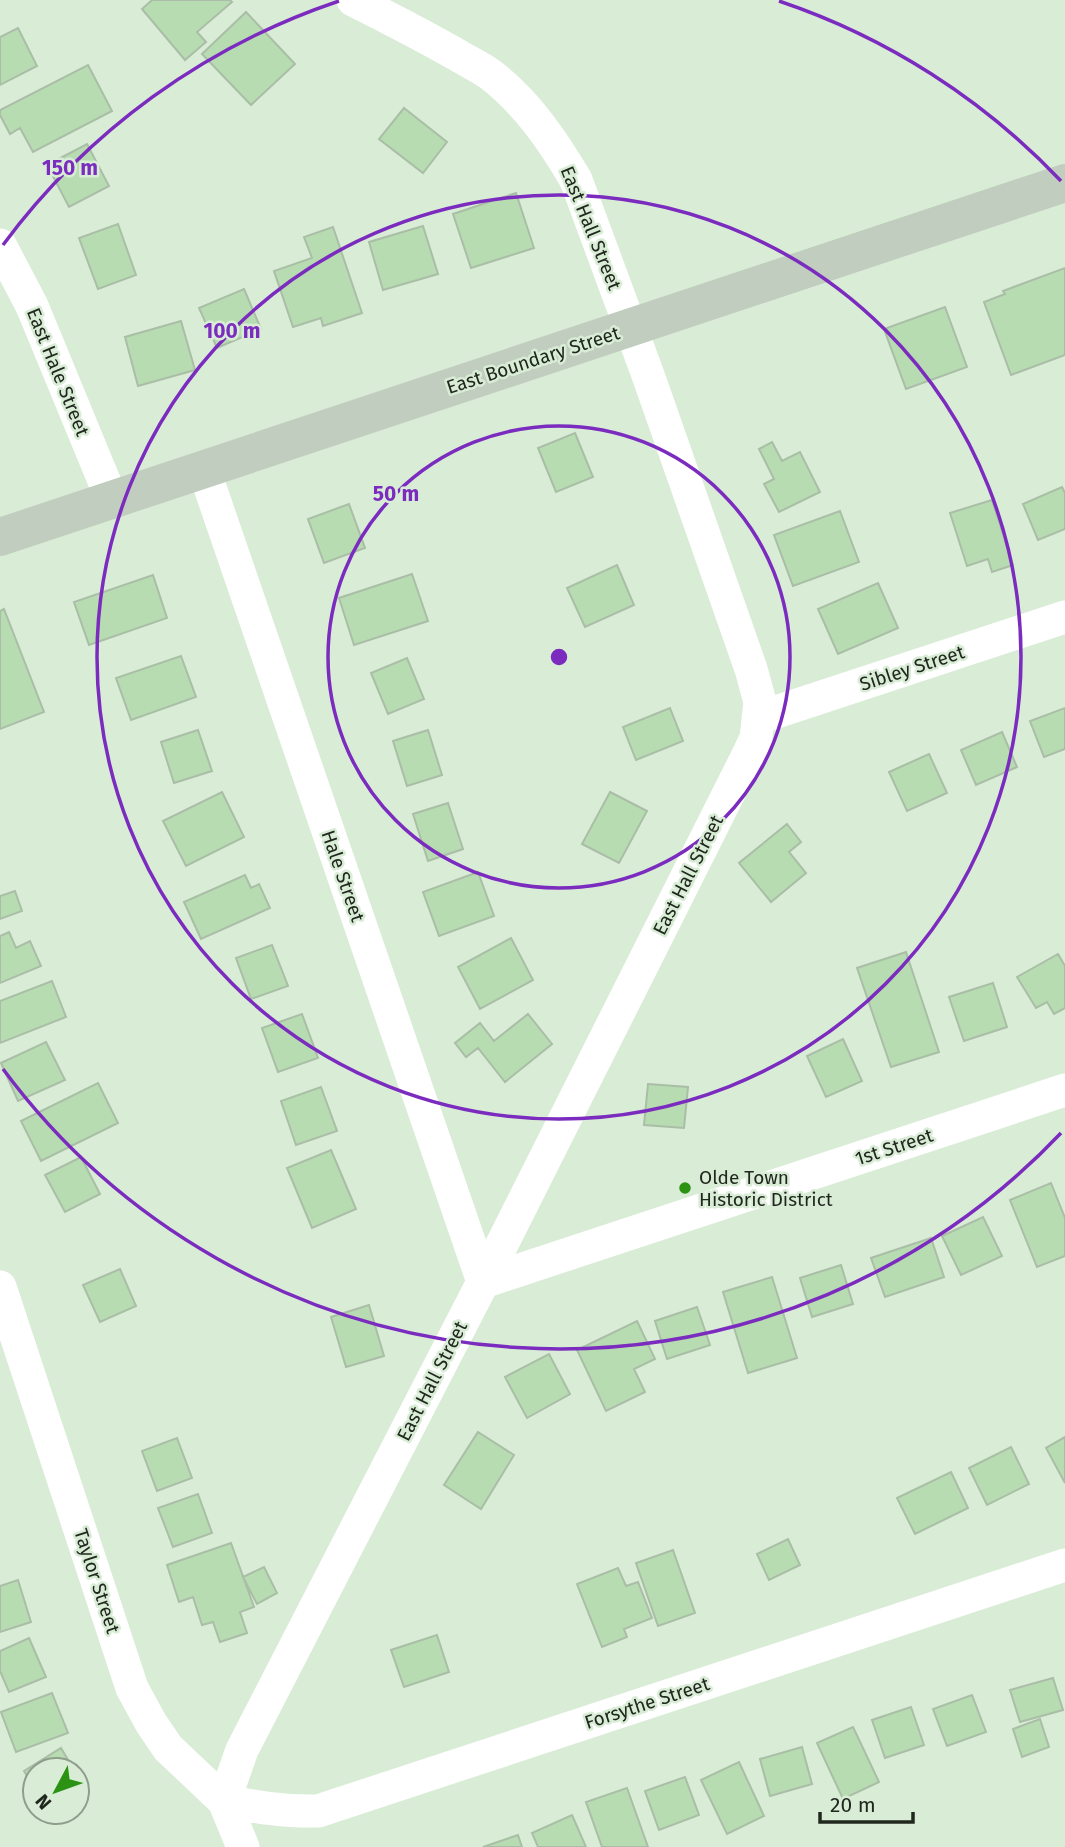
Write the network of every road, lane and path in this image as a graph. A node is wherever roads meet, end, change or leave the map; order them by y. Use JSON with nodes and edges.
{"nodes":[{"id":1,"x":353,"y":0,"type":"edge"},
{"id":2,"x":1065,"y":183,"type":"edge"},
{"id":3,"x":0,"y":245,"type":"edge"},
{"id":4,"x":630,"y":328,"type":"junction"},
{"id":5,"x":204,"y":470,"type":"junction"},
{"id":6,"x":112,"y":500,"type":"junction"},
{"id":7,"x":0,"y":537,"type":"edge"},
{"id":8,"x":1065,"y":617,"type":"edge"},
{"id":9,"x":758,"y":719,"type":"junction"},
{"id":10,"x":1065,"y":1090,"type":"edge"},
{"id":11,"x":483,"y":1282,"type":"junction"},
{"id":12,"x":0,"y":1287,"type":"edge"},
{"id":13,"x":1065,"y":1565,"type":"edge"},
{"id":14,"x":225,"y":1801,"type":"junction"},
{"id":15,"x":243,"y":1847,"type":"edge"}],
"edges":[{"from":1,"to":4,"type":"street","name":"East Hall Street"},
{"from":2,"to":4,"type":"main road","name":"East Boundary Street"},
{"from":3,"to":6,"type":"street","name":"East Hale Street"},
{"from":4,"to":5,"type":"main road","name":"East Boundary Street"},
{"from":4,"to":9,"type":"street","name":"East Hall Street"},
{"from":5,"to":6,"type":"main road","name":"East Boundary Street"},
{"from":5,"to":11,"type":"street","name":"Hale Street"},
{"from":6,"to":7,"type":"main road","name":"East Boundary Street"},
{"from":8,"to":9,"type":"street","name":"Sibley Street"},
{"from":9,"to":11,"type":"street","name":"East Hall Street"},
{"from":10,"to":11,"type":"street","name":"1st Street"},
{"from":11,"to":14,"type":"street","name":"East Hall Street"},
{"from":12,"to":14,"type":"street","name":"Taylor Street"},
{"from":13,"to":14,"type":"street","name":"Forsythe Street"},
{"from":14,"to":15,"type":"street","name":"Taylor Street"}]}
